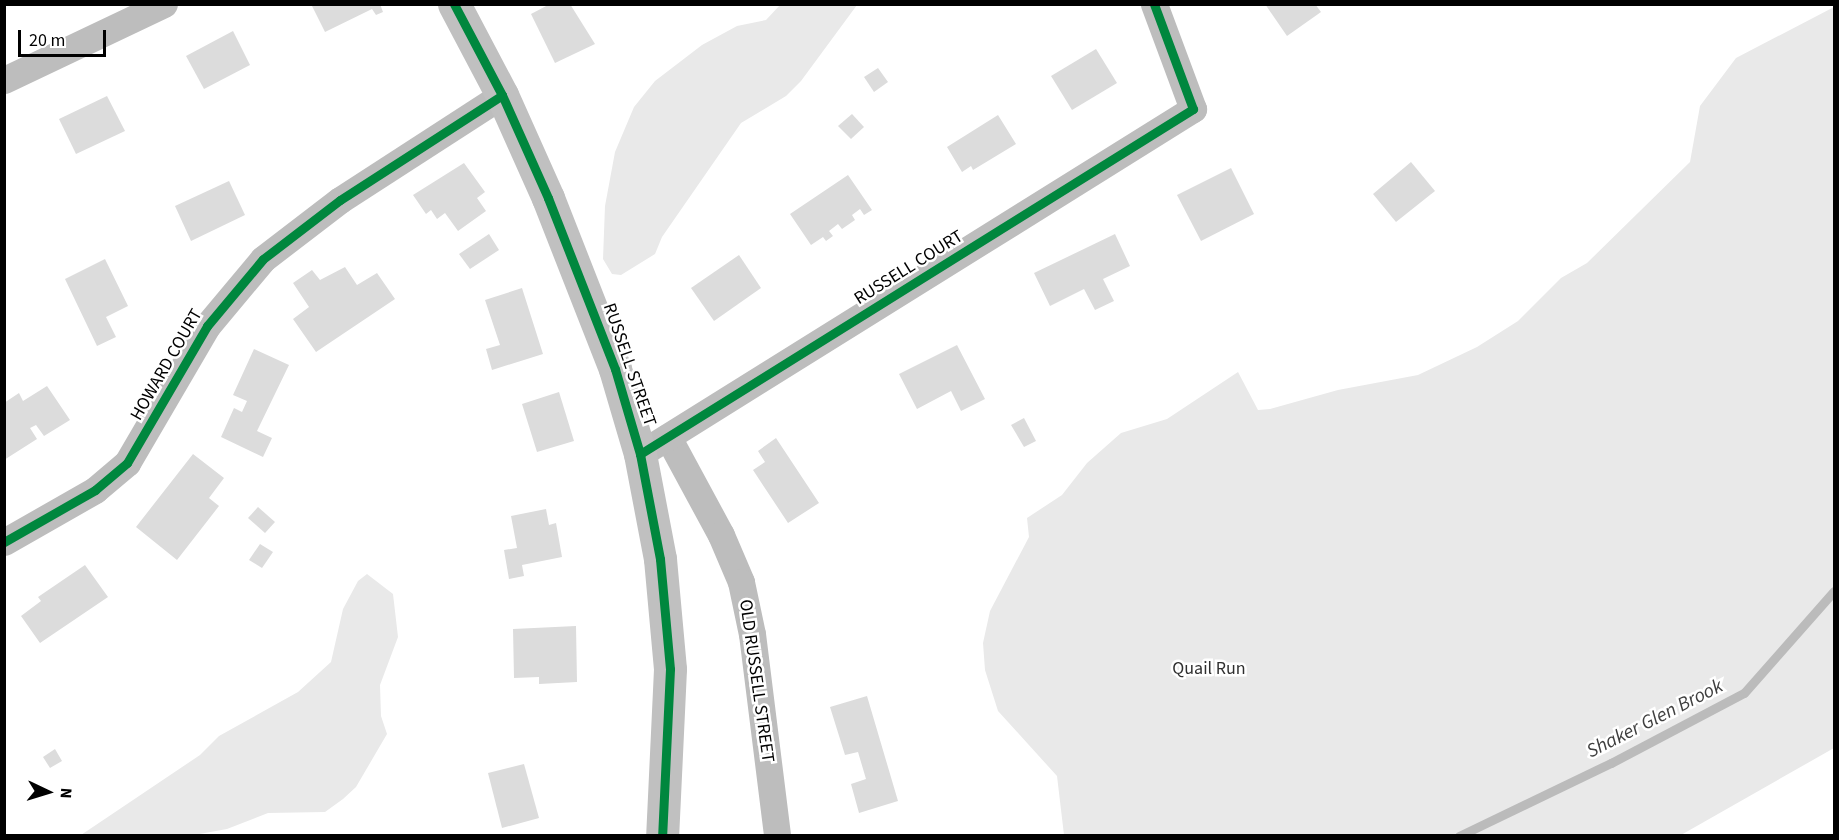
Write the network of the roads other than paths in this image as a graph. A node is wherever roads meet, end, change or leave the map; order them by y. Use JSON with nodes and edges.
{"nodes":[{"id":1,"x":164,"y":4,"type":"edge"},
{"id":2,"x":454,"y":4,"type":"edge"},
{"id":3,"x":1154,"y":4,"type":"edge"},
{"id":4,"x":4,"y":80,"type":"edge"},
{"id":5,"x":502,"y":95,"type":"junction"},
{"id":6,"x":668,"y":437,"type":"junction"},
{"id":7,"x":640,"y":454,"type":"junction"},
{"id":8,"x":4,"y":542,"type":"edge"},
{"id":9,"x":662,"y":836,"type":"edge"},
{"id":10,"x":777,"y":836,"type":"edge"}],
"edges":[{"from":1,"to":4,"type":"street"},
{"from":2,"to":5,"type":"street","name":"RUSSELL STREET"},
{"from":3,"to":6,"type":"street","name":"RUSSELL COURT"},
{"from":5,"to":7,"type":"street","name":"RUSSELL STREET"},
{"from":5,"to":8,"type":"street","name":"HOWARD COURT"},
{"from":6,"to":7,"type":"street","name":"RUSSELL COURT"},
{"from":6,"to":10,"type":"street","name":"OLD RUSSELL STREET"},
{"from":7,"to":9,"type":"street","name":"RUSSELL STREET"}]}
